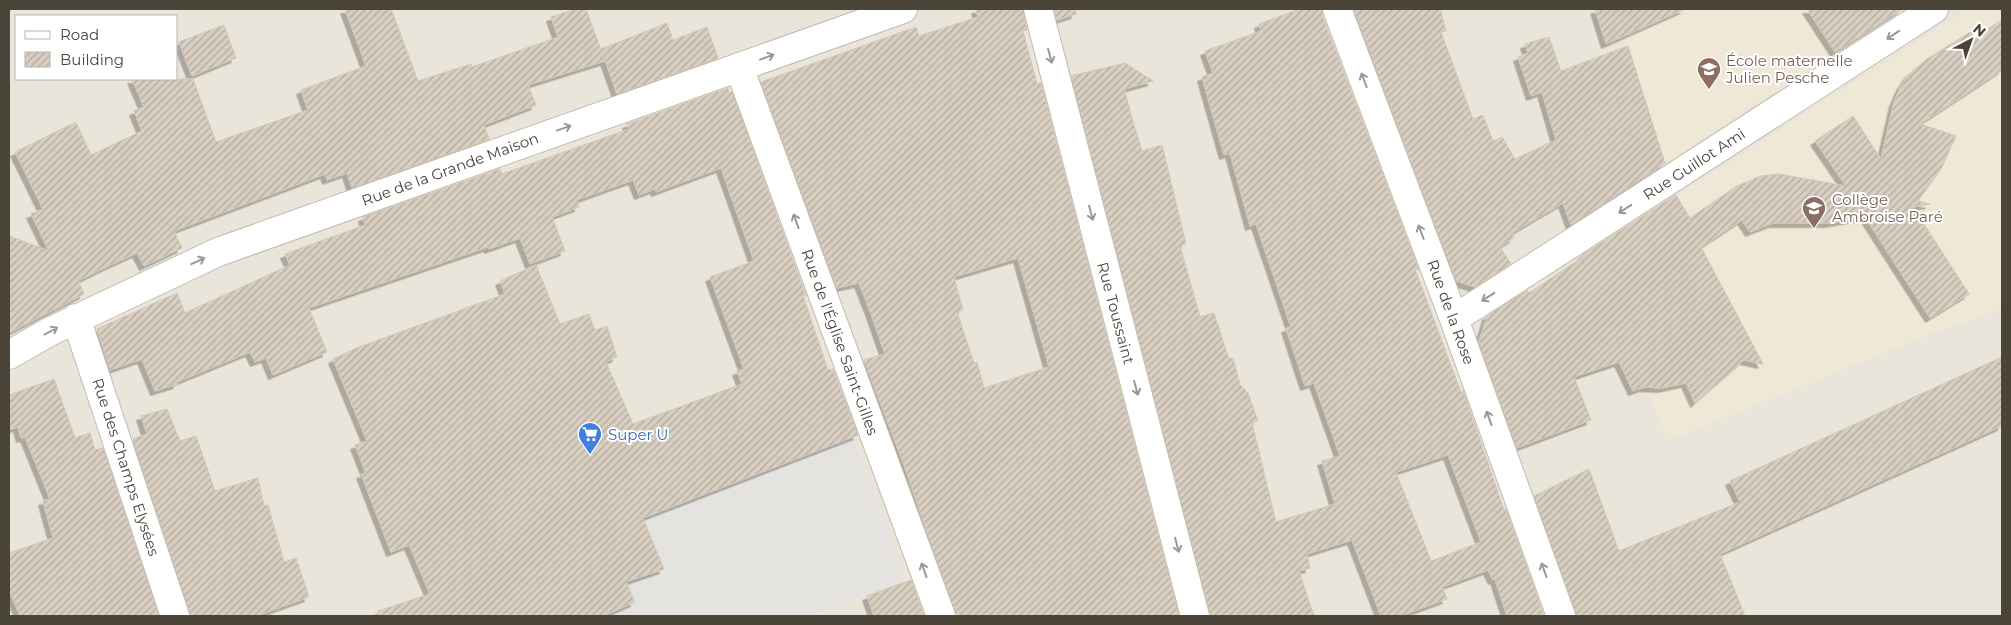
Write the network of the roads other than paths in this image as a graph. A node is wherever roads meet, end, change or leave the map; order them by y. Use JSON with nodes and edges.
{"nodes":[{"id":1,"x":903,"y":9,"type":"edge"},
{"id":2,"x":1038,"y":9,"type":"edge"},
{"id":3,"x":1337,"y":9,"type":"edge"},
{"id":4,"x":1934,"y":9,"type":"edge"},
{"id":5,"x":739,"y":67,"type":"junction"},
{"id":6,"x":76,"y":318,"type":"junction"},
{"id":7,"x":1454,"y":319,"type":"junction"},
{"id":8,"x":9,"y":355,"type":"edge"},
{"id":9,"x":175,"y":616,"type":"edge"},
{"id":10,"x":941,"y":616,"type":"edge"},
{"id":11,"x":1195,"y":616,"type":"edge"},
{"id":12,"x":1561,"y":616,"type":"edge"}],
"edges":[{"from":5,"to":1,"type":"street","name":"Rue de la Grande Maison","one_way":true},
{"from":2,"to":11,"type":"street","name":"Rue Toussaint","one_way":true},
{"from":7,"to":3,"type":"street","name":"Rue de la Rose","one_way":true},
{"from":4,"to":7,"type":"street","name":"Rue Guillot Ami","one_way":true},
{"from":6,"to":5,"type":"street","name":"Rue de la Grande Maison","one_way":true},
{"from":10,"to":5,"type":"street","name":"Rue de l'Église Saint-Gilles","one_way":true},
{"from":8,"to":6,"type":"street","name":"Rue de la Grande Maison","one_way":true},
{"from":6,"to":9,"type":"street","name":"Rue des Champs Elysées"},
{"from":12,"to":7,"type":"street","name":"Rue de la Rose","one_way":true}]}
